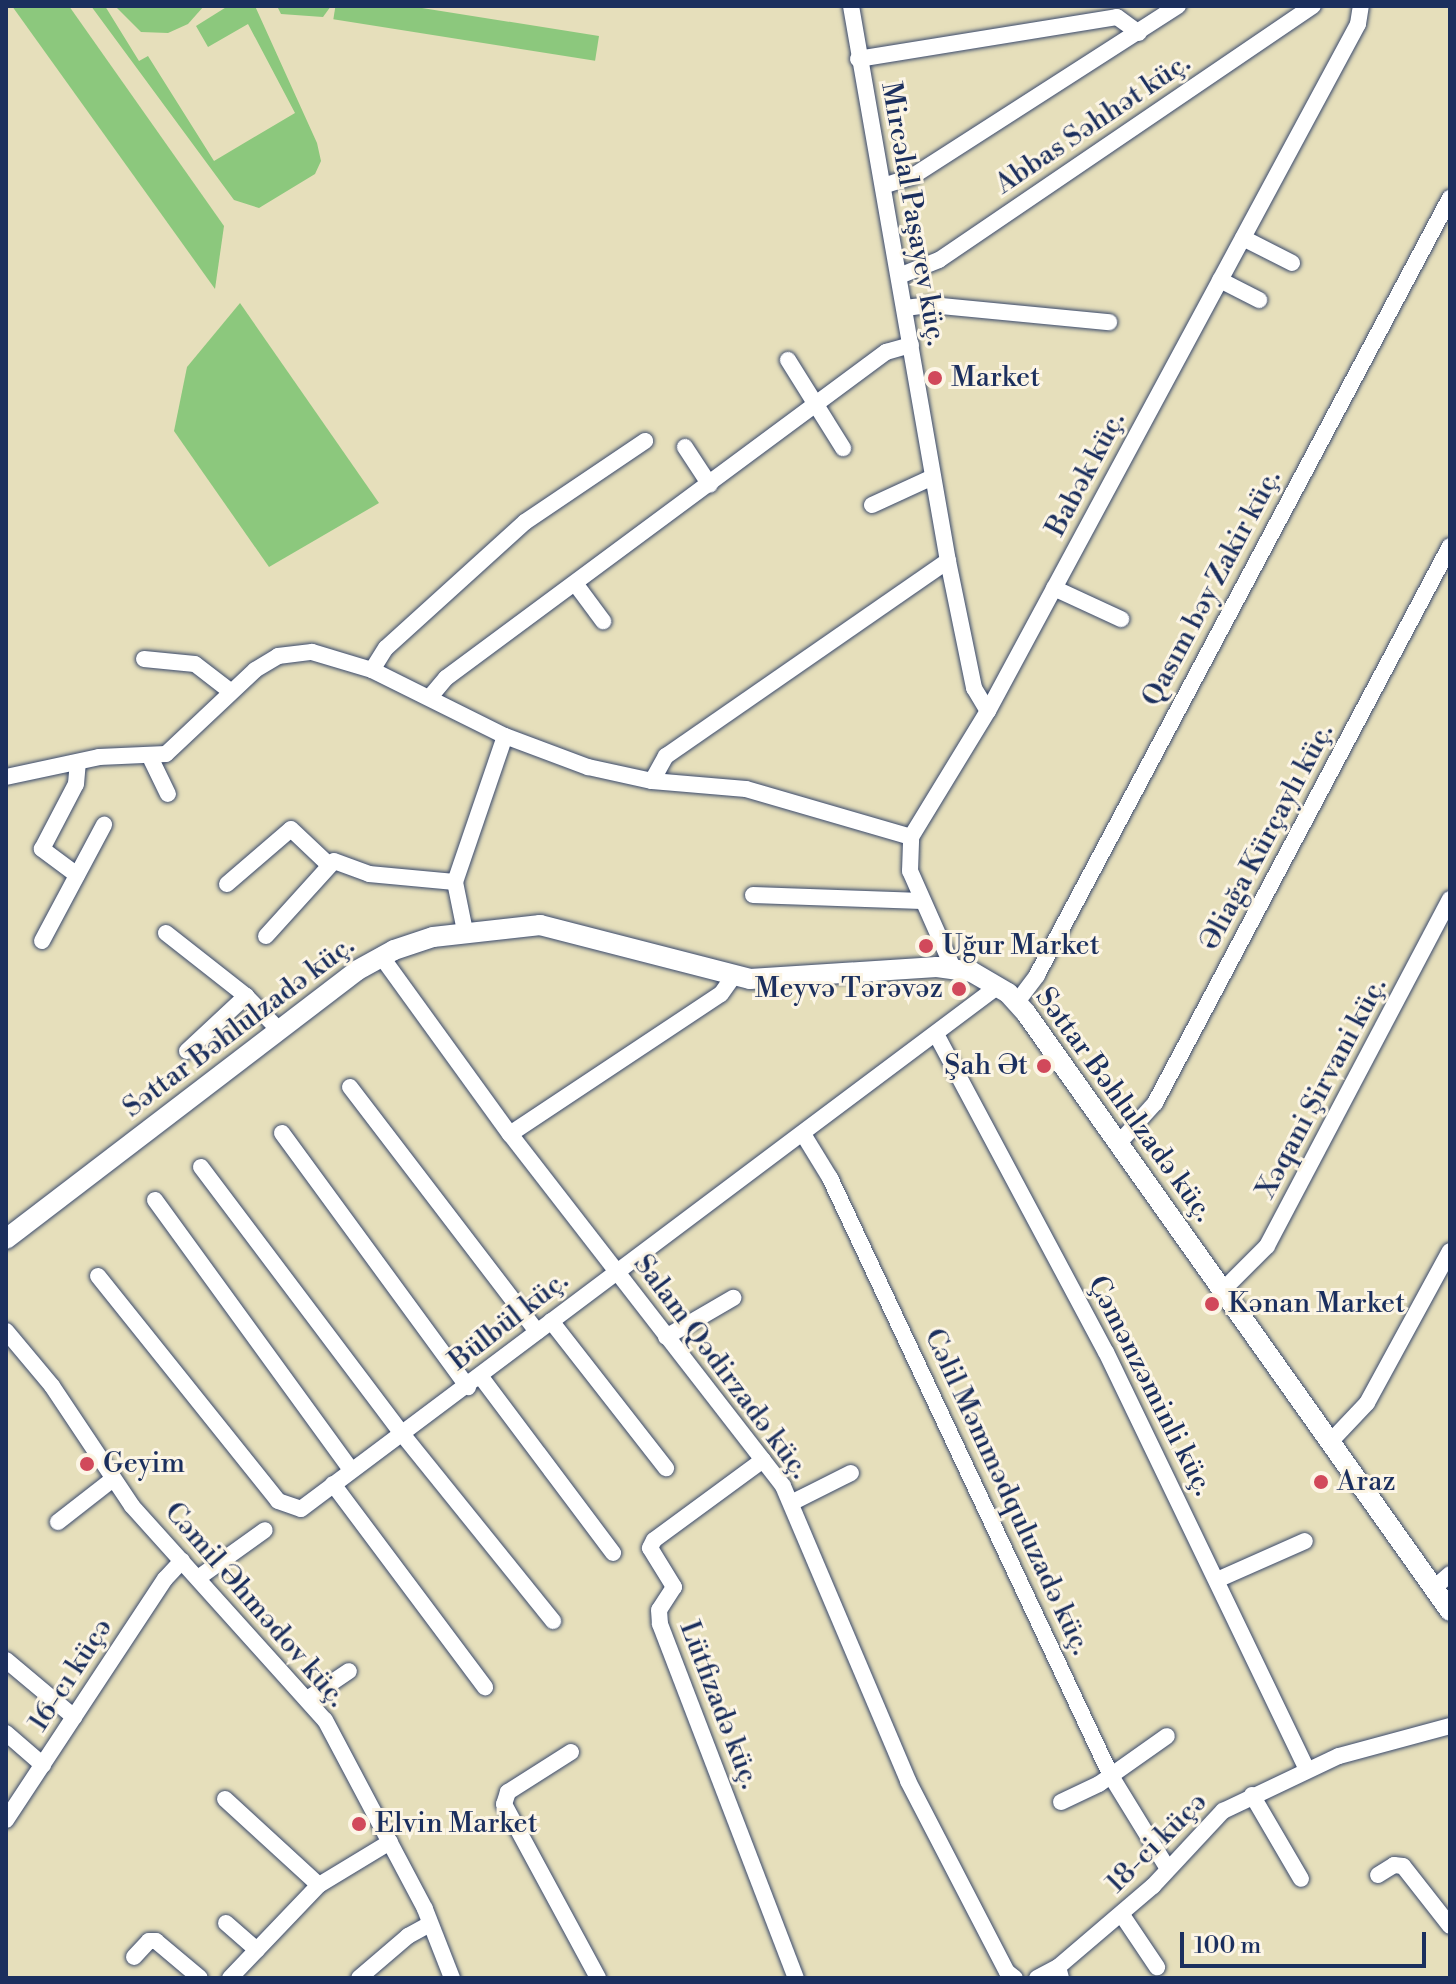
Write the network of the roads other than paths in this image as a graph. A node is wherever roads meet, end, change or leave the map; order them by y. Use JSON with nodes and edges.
{"nodes":[{"id":1,"x":851,"y":6,"type":"edge"},
{"id":2,"x":1178,"y":6,"type":"edge"},
{"id":3,"x":1313,"y":6,"type":"edge"},
{"id":4,"x":1361,"y":6,"type":"edge"},
{"id":5,"x":1139,"y":33,"type":"junction"},
{"id":6,"x":858,"y":59,"type":"junction"},
{"id":7,"x":883,"y":186,"type":"junction"},
{"id":8,"x":1450,"y":198,"type":"edge"},
{"id":9,"x":1243,"y":238,"type":"junction"},
{"id":10,"x":1292,"y":263,"type":"dead end"},
{"id":11,"x":899,"y":276,"type":"junction"},
{"id":12,"x":1220,"y":280,"type":"junction"},
{"id":13,"x":1259,"y":300,"type":"dead end"},
{"id":14,"x":905,"y":308,"type":"junction"},
{"id":15,"x":1109,"y":322,"type":"dead end"},
{"id":16,"x":911,"y":345,"type":"junction"},
{"id":17,"x":788,"y":360,"type":"dead end"},
{"id":18,"x":815,"y":405,"type":"junction"},
{"id":19,"x":645,"y":441,"type":"dead end"},
{"id":20,"x":685,"y":447,"type":"dead end"},
{"id":21,"x":843,"y":448,"type":"dead end"},
{"id":22,"x":933,"y":477,"type":"junction"},
{"id":23,"x":710,"y":485,"type":"junction"},
{"id":24,"x":872,"y":505,"type":"dead end"},
{"id":25,"x":1450,"y":546,"type":"edge"},
{"id":26,"x":948,"y":561,"type":"junction"},
{"id":27,"x":577,"y":586,"type":"junction"},
{"id":28,"x":1054,"y":588,"type":"junction"},
{"id":29,"x":1121,"y":619,"type":"dead end"},
{"id":30,"x":603,"y":621,"type":"dead end"},
{"id":31,"x":144,"y":659,"type":"dead end"},
{"id":32,"x":372,"y":670,"type":"junction"},
{"id":33,"x":230,"y":691,"type":"junction"},
{"id":34,"x":430,"y":697,"type":"junction"},
{"id":35,"x":988,"y":711,"type":"junction"},
{"id":36,"x":505,"y":736,"type":"junction"},
{"id":37,"x":150,"y":757,"type":"junction"},
{"id":38,"x":78,"y":763,"type":"junction"},
{"id":39,"x":6,"y":777,"type":"edge"},
{"id":40,"x":652,"y":781,"type":"junction"},
{"id":41,"x":168,"y":794,"type":"dead end"},
{"id":42,"x":104,"y":825,"type":"dead end"},
{"id":43,"x":911,"y":837,"type":"junction"},
{"id":44,"x":327,"y":863,"type":"junction"},
{"id":45,"x":77,"y":875,"type":"junction"},
{"id":46,"x":455,"y":882,"type":"junction"},
{"id":47,"x":227,"y":884,"type":"dead end"},
{"id":48,"x":753,"y":895,"type":"dead end"},
{"id":49,"x":1450,"y":899,"type":"edge"},
{"id":50,"x":922,"y":901,"type":"junction"},
{"id":51,"x":465,"y":931,"type":"junction"},
{"id":52,"x":166,"y":933,"type":"dead end"},
{"id":53,"x":266,"y":936,"type":"dead end"},
{"id":54,"x":42,"y":941,"type":"dead end"},
{"id":55,"x":381,"y":956,"type":"junction"},
{"id":56,"x":953,"y":968,"type":"junction"},
{"id":57,"x":733,"y":977,"type":"junction"},
{"id":58,"x":998,"y":986,"type":"junction"},
{"id":59,"x":246,"y":996,"type":"junction"},
{"id":60,"x":1017,"y":1002,"type":"junction"},
{"id":61,"x":278,"y":1029,"type":"junction"},
{"id":62,"x":936,"y":1034,"type":"junction"},
{"id":63,"x":187,"y":1051,"type":"dead end"},
{"id":64,"x":350,"y":1087,"type":"dead end"},
{"id":65,"x":282,"y":1133,"type":"dead end"},
{"id":66,"x":510,"y":1134,"type":"junction"},
{"id":67,"x":803,"y":1134,"type":"junction"},
{"id":68,"x":1118,"y":1144,"type":"junction"},
{"id":69,"x":201,"y":1167,"type":"dead end"},
{"id":70,"x":155,"y":1200,"type":"dead end"},
{"id":71,"x":6,"y":1239,"type":"edge"},
{"id":72,"x":1450,"y":1251,"type":"edge"},
{"id":73,"x":615,"y":1270,"type":"junction"},
{"id":74,"x":98,"y":1276,"type":"dead end"},
{"id":75,"x":1223,"y":1290,"type":"junction"},
{"id":76,"x":733,"y":1298,"type":"dead end"},
{"id":77,"x":551,"y":1321,"type":"junction"},
{"id":78,"x":6,"y":1331,"type":"edge"},
{"id":79,"x":537,"y":1332,"type":"junction"},
{"id":80,"x":666,"y":1337,"type":"junction"},
{"id":81,"x":474,"y":1382,"type":"junction"},
{"id":82,"x":403,"y":1435,"type":"junction"},
{"id":83,"x":1332,"y":1440,"type":"junction"},
{"id":84,"x":763,"y":1460,"type":"junction"},
{"id":85,"x":666,"y":1468,"type":"dead end"},
{"id":86,"x":351,"y":1470,"type":"junction"},
{"id":87,"x":851,"y":1473,"type":"dead end"},
{"id":88,"x":113,"y":1479,"type":"junction"},
{"id":89,"x":333,"y":1484,"type":"junction"},
{"id":90,"x":791,"y":1503,"type":"junction"},
{"id":91,"x":58,"y":1522,"type":"dead end"},
{"id":92,"x":265,"y":1530,"type":"dead end"},
{"id":93,"x":1305,"y":1541,"type":"dead end"},
{"id":94,"x":613,"y":1553,"type":"dead end"},
{"id":95,"x":182,"y":1561,"type":"junction"},
{"id":96,"x":1450,"y":1574,"type":"edge"},
{"id":97,"x":198,"y":1578,"type":"junction"},
{"id":98,"x":1217,"y":1580,"type":"junction"},
{"id":99,"x":1434,"y":1588,"type":"junction"},
{"id":100,"x":1450,"y":1611,"type":"edge"},
{"id":101,"x":553,"y":1621,"type":"dead end"},
{"id":102,"x":6,"y":1660,"type":"edge"},
{"id":103,"x":349,"y":1671,"type":"dead end"},
{"id":104,"x":485,"y":1687,"type":"dead end"},
{"id":105,"x":309,"y":1698,"type":"junction"},
{"id":106,"x":74,"y":1717,"type":"junction"},
{"id":107,"x":1450,"y":1726,"type":"edge"},
{"id":108,"x":6,"y":1733,"type":"edge"},
{"id":109,"x":1167,"y":1736,"type":"dead end"},
{"id":110,"x":571,"y":1752,"type":"dead end"},
{"id":111,"x":43,"y":1765,"type":"junction"},
{"id":112,"x":1306,"y":1768,"type":"junction"},
{"id":113,"x":1111,"y":1776,"type":"junction"},
{"id":114,"x":1252,"y":1795,"type":"junction"},
{"id":115,"x":225,"y":1799,"type":"dead end"},
{"id":116,"x":1061,"y":1802,"type":"dead end"},
{"id":117,"x":6,"y":1820,"type":"edge"},
{"id":118,"x":390,"y":1842,"type":"junction"},
{"id":119,"x":1168,"y":1869,"type":"junction"},
{"id":120,"x":1378,"y":1875,"type":"dead end"},
{"id":121,"x":1301,"y":1879,"type":"dead end"},
{"id":122,"x":319,"y":1885,"type":"junction"},
{"id":123,"x":1122,"y":1915,"type":"junction"},
{"id":124,"x":226,"y":1923,"type":"dead end"},
{"id":125,"x":430,"y":1924,"type":"junction"},
{"id":126,"x":1450,"y":1926,"type":"edge"},
{"id":127,"x":257,"y":1950,"type":"junction"},
{"id":128,"x":134,"y":1957,"type":"dead end"},
{"id":129,"x":1157,"y":1967,"type":"dead end"},
{"id":130,"x":1059,"y":1973,"type":"edge"},
{"id":131,"x":200,"y":1978,"type":"edge"},
{"id":132,"x":230,"y":1978,"type":"edge"},
{"id":133,"x":359,"y":1978,"type":"edge"},
{"id":134,"x":452,"y":1978,"type":"edge"},
{"id":135,"x":598,"y":1978,"type":"edge"},
{"id":136,"x":796,"y":1978,"type":"edge"},
{"id":137,"x":1015,"y":1978,"type":"edge"},
{"id":138,"x":1037,"y":1978,"type":"edge"}],
"edges":[{"from":1,"to":6,"type":"street","name":"Mircəlal Paşayev küç."},
{"from":2,"to":5,"type":"street"},
{"from":3,"to":11,"type":"street","name":"Abbas Səhhət küç."},
{"from":4,"to":9,"type":"street","name":"Babək küç."},
{"from":5,"to":6,"type":"street"},
{"from":5,"to":7,"type":"street"},
{"from":6,"to":7,"type":"street","name":"Mircəlal Paşayev küç."},
{"from":7,"to":11,"type":"street","name":"Mircəlal Paşayev küç."},
{"from":8,"to":60,"type":"street","name":"Qasım bəy Zakir küç."},
{"from":9,"to":10,"type":"street"},
{"from":9,"to":12,"type":"street","name":"Babək küç."},
{"from":11,"to":14,"type":"street","name":"Mircəlal Paşayev küç."},
{"from":12,"to":13,"type":"street"},
{"from":12,"to":28,"type":"street","name":"Babək küç."},
{"from":14,"to":15,"type":"street"},
{"from":14,"to":16,"type":"street","name":"Mircəlal Paşayev küç."},
{"from":16,"to":18,"type":"street"},
{"from":16,"to":22,"type":"street","name":"Mircəlal Paşayev küç."},
{"from":17,"to":18,"type":"street"},
{"from":18,"to":21,"type":"street"},
{"from":18,"to":23,"type":"street"},
{"from":19,"to":32,"type":"street"},
{"from":20,"to":23,"type":"street"},
{"from":22,"to":24,"type":"street"},
{"from":22,"to":26,"type":"street","name":"Mircəlal Paşayev küç."},
{"from":23,"to":27,"type":"street"},
{"from":25,"to":68,"type":"street","name":"Əliağa Kürçaylı küç."},
{"from":26,"to":35,"type":"street","name":"Mircəlal Paşayev küç."},
{"from":26,"to":40,"type":"street"},
{"from":27,"to":30,"type":"street"},
{"from":27,"to":34,"type":"street"},
{"from":28,"to":29,"type":"street"},
{"from":28,"to":35,"type":"street","name":"Babək küç."},
{"from":31,"to":33,"type":"street"},
{"from":32,"to":33,"type":"street"},
{"from":32,"to":34,"type":"street"},
{"from":33,"to":37,"type":"street"},
{"from":34,"to":36,"type":"street"},
{"from":35,"to":43,"type":"street","name":"Babək küç."},
{"from":36,"to":40,"type":"street"},
{"from":36,"to":46,"type":"street"},
{"from":37,"to":38,"type":"street"},
{"from":37,"to":41,"type":"street"},
{"from":38,"to":39,"type":"street"},
{"from":38,"to":45,"type":"street"},
{"from":40,"to":43,"type":"street"},
{"from":42,"to":45,"type":"street"},
{"from":43,"to":50,"type":"street"},
{"from":44,"to":46,"type":"street"},
{"from":44,"to":47,"type":"street"},
{"from":44,"to":53,"type":"street"},
{"from":45,"to":54,"type":"street"},
{"from":46,"to":51,"type":"street"},
{"from":48,"to":50,"type":"street"},
{"from":49,"to":75,"type":"street","name":"Xəqani Şirvani küç."},
{"from":50,"to":56,"type":"street"},
{"from":51,"to":55,"type":"street","name":"Səttar Bəhlulzadə küç."},
{"from":51,"to":57,"type":"street","name":"Səttar Bəhlulzadə küç."},
{"from":52,"to":59,"type":"street"},
{"from":55,"to":61,"type":"street","name":"Səttar Bəhlulzadə küç."},
{"from":55,"to":66,"type":"street","name":"Salam Qədirzadə küç."},
{"from":56,"to":57,"type":"street","name":"Səttar Bəhlulzadə küç."},
{"from":56,"to":58,"type":"street","name":"Səttar Bəhlulzadə küç."},
{"from":57,"to":66,"type":"street"},
{"from":58,"to":60,"type":"street","name":"Səttar Bəhlulzadə küç."},
{"from":58,"to":62,"type":"street","name":"Bülbül küç."},
{"from":59,"to":61,"type":"street"},
{"from":59,"to":63,"type":"street"},
{"from":60,"to":68,"type":"street","name":"Səttar Bəhlulzadə küç."},
{"from":61,"to":71,"type":"street","name":"Səttar Bəhlulzadə küç."},
{"from":62,"to":67,"type":"street","name":"Bülbül küç."},
{"from":62,"to":98,"type":"street","name":"Çəmənzəminli küç."},
{"from":64,"to":79,"type":"street"},
{"from":65,"to":81,"type":"street"},
{"from":66,"to":73,"type":"street","name":"Salam Qədirzadə küç."},
{"from":67,"to":73,"type":"street","name":"Bülbül küç."},
{"from":67,"to":113,"type":"street","name":"Cəlil Məmmədquluzadə küç."},
{"from":68,"to":75,"type":"street","name":"Səttar Bəhlulzadə küç."},
{"from":69,"to":82,"type":"street"},
{"from":70,"to":86,"type":"street"},
{"from":72,"to":83,"type":"street"},
{"from":73,"to":77,"type":"street","name":"Bülbül küç."},
{"from":73,"to":80,"type":"street","name":"Salam Qədirzadə küç."},
{"from":74,"to":89,"type":"street","name":"Bülbül küç."},
{"from":75,"to":83,"type":"street","name":"Səttar Bəhlulzadə küç."},
{"from":76,"to":80,"type":"street"},
{"from":77,"to":79,"type":"street","name":"Bülbül küç."},
{"from":77,"to":85,"type":"street"},
{"from":78,"to":88,"type":"street","name":"Cəmil Əhmədov küç."},
{"from":79,"to":81,"type":"street","name":"Bülbül küç."},
{"from":80,"to":84,"type":"street","name":"Salam Qədirzadə küç."},
{"from":81,"to":82,"type":"street","name":"Bülbül küç."},
{"from":81,"to":94,"type":"street"},
{"from":82,"to":86,"type":"street","name":"Bülbül küç."},
{"from":82,"to":101,"type":"street"},
{"from":83,"to":99,"type":"street","name":"Səttar Bəhlulzadə küç."},
{"from":84,"to":90,"type":"street","name":"Salam Qədirzadə küç."},
{"from":84,"to":136,"type":"street","name":"Lütfizadə küç."},
{"from":86,"to":89,"type":"street","name":"Bülbül küç."},
{"from":87,"to":90,"type":"street"},
{"from":88,"to":91,"type":"street"},
{"from":88,"to":95,"type":"street","name":"Cəmil Əhmədov küç."},
{"from":89,"to":104,"type":"street"},
{"from":90,"to":137,"type":"street","name":"Salam Qədirzadə küç."},
{"from":92,"to":97,"type":"street"},
{"from":93,"to":98,"type":"street"},
{"from":95,"to":97,"type":"street","name":"Cəmil Əhmədov küç."},
{"from":95,"to":106,"type":"street","name":"16-cı küçə"},
{"from":96,"to":99,"type":"street"},
{"from":97,"to":105,"type":"street","name":"Cəmil Əhmədov küç."},
{"from":98,"to":112,"type":"street","name":"Çəmənzəminli küç."},
{"from":99,"to":100,"type":"street","name":"Səttar Bəhlulzadə küç."},
{"from":102,"to":106,"type":"street"},
{"from":103,"to":105,"type":"street"},
{"from":105,"to":118,"type":"street","name":"Cəmil Əhmədov küç."},
{"from":106,"to":111,"type":"street","name":"16-cı küçə"},
{"from":107,"to":112,"type":"street","name":"18-ci küçə"},
{"from":108,"to":111,"type":"street"},
{"from":109,"to":113,"type":"street"},
{"from":110,"to":135,"type":"street"},
{"from":111,"to":117,"type":"street","name":"16-cı küçə"},
{"from":112,"to":114,"type":"street","name":"18-ci küçə"},
{"from":113,"to":116,"type":"street"},
{"from":113,"to":119,"type":"street","name":"Cəlil Məmmədquluzadə küç."},
{"from":114,"to":119,"type":"street","name":"18-ci küçə"},
{"from":114,"to":121,"type":"street"},
{"from":115,"to":122,"type":"street"},
{"from":118,"to":122,"type":"street"},
{"from":118,"to":125,"type":"street","name":"Cəmil Əhmədov küç."},
{"from":119,"to":123,"type":"street","name":"18-ci küçə"},
{"from":120,"to":126,"type":"street"},
{"from":122,"to":127,"type":"street"},
{"from":123,"to":129,"type":"street"},
{"from":123,"to":130,"type":"street","name":"18-ci küçə"},
{"from":124,"to":127,"type":"street"},
{"from":125,"to":133,"type":"street"},
{"from":125,"to":134,"type":"street","name":"Cəmil Əhmədov küç."},
{"from":127,"to":132,"type":"street"},
{"from":128,"to":131,"type":"street"},
{"from":130,"to":138,"type":"street"}]}
